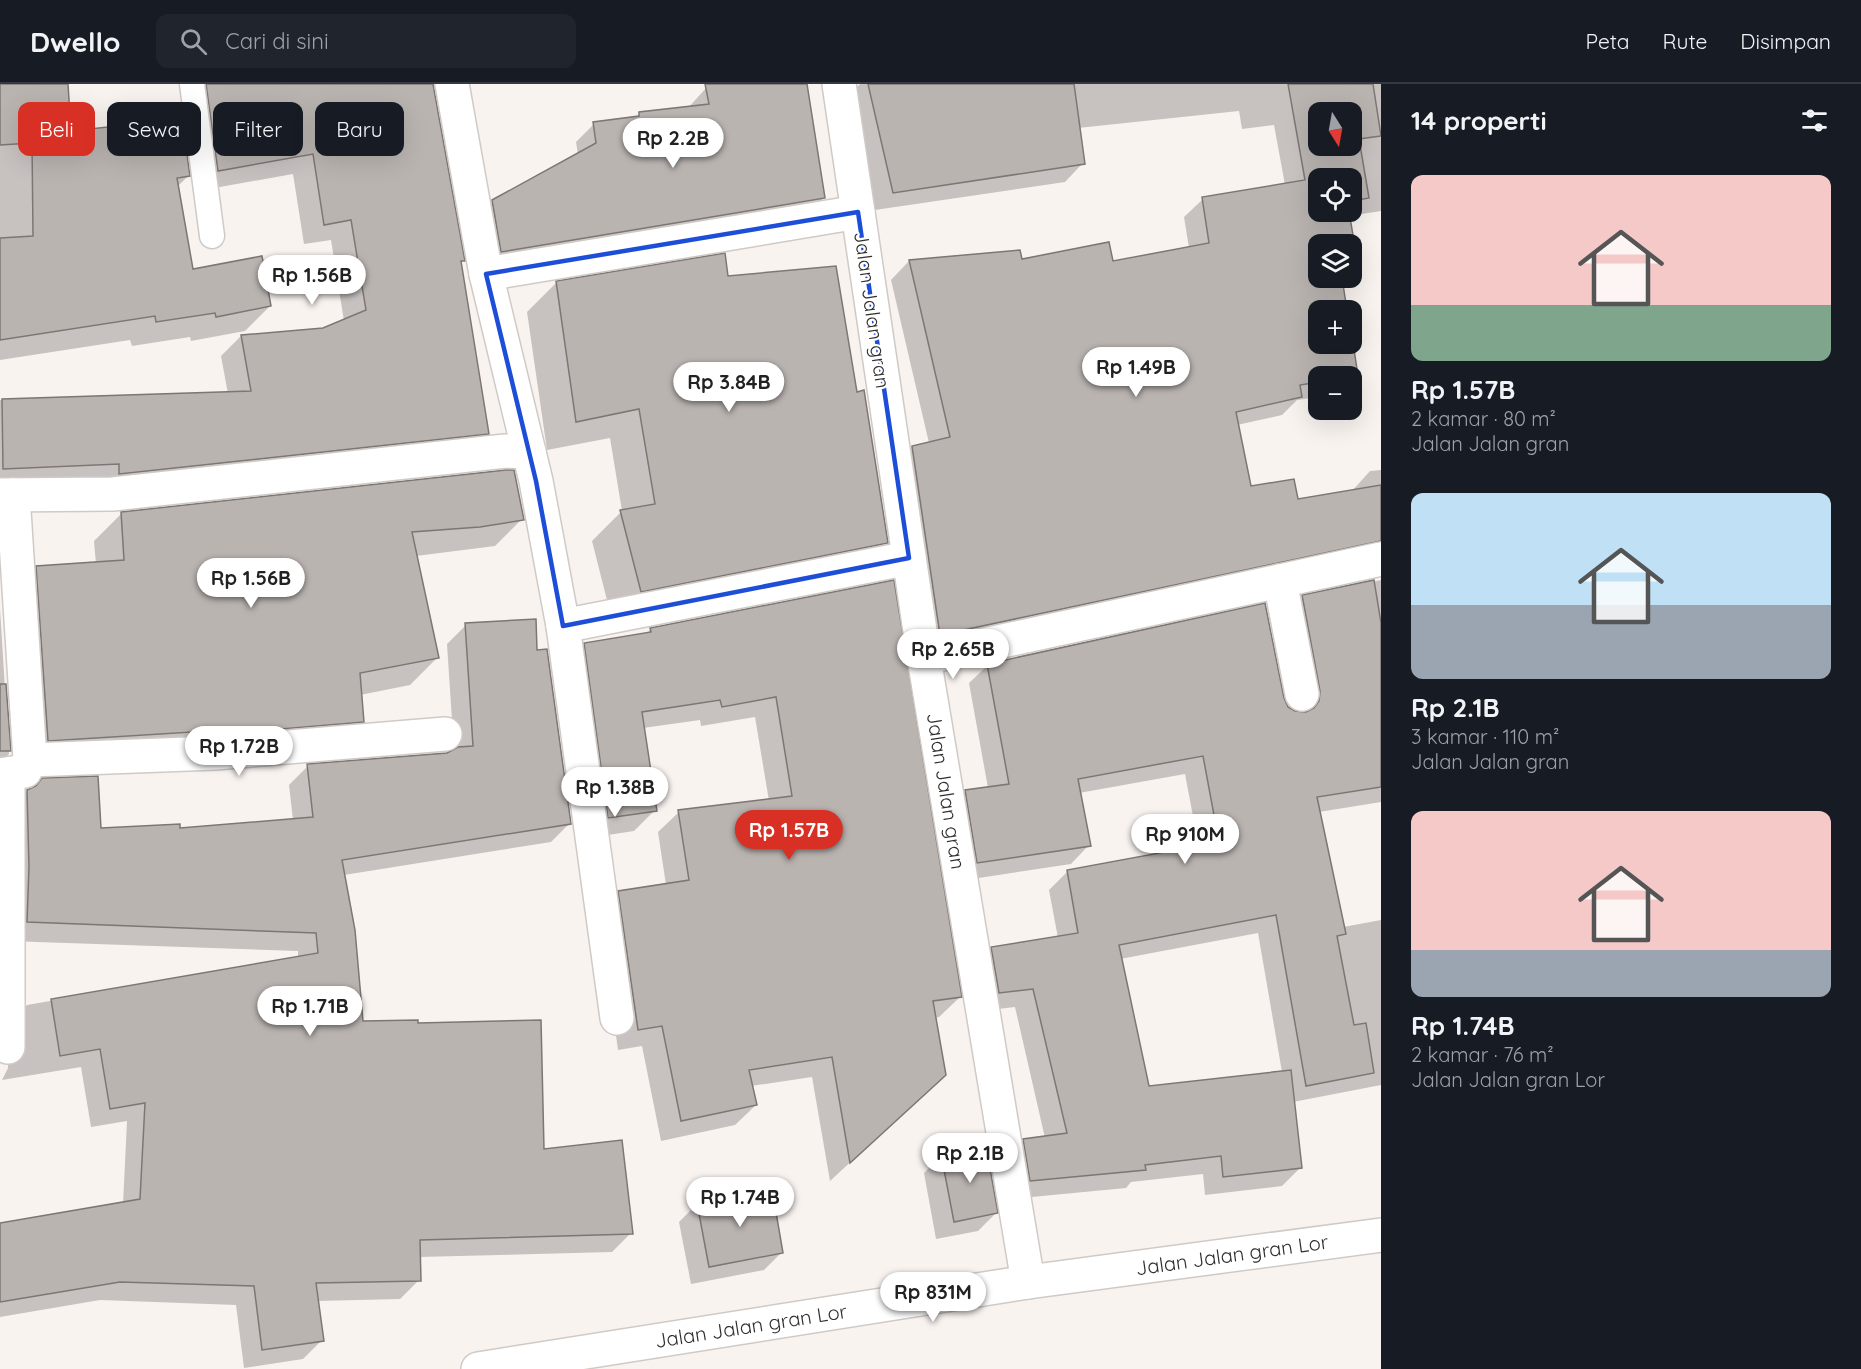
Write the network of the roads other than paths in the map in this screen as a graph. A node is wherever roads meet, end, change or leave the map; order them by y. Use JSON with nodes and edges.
{"nodes":[{"id":1,"x":192,"y":84,"type":"edge"},
{"id":2,"x":452,"y":84,"type":"edge"},
{"id":3,"x":839,"y":84,"type":"edge"},
{"id":4,"x":858,"y":212,"type":"junction"},
{"id":5,"x":212,"y":236,"type":"dead end"},
{"id":6,"x":486,"y":274,"type":"junction"},
{"id":7,"x":529,"y":452,"type":"junction"},
{"id":8,"x":6,"y":495,"type":"edge"},
{"id":9,"x":909,"y":558,"type":"junction"},
{"id":10,"x":1381,"y":559,"type":"edge"},
{"id":11,"x":1280,"y":581,"type":"junction"},
{"id":12,"x":563,"y":626,"type":"junction"},
{"id":13,"x":924,"y":658,"type":"junction"},
{"id":14,"x":1302,"y":694,"type":"dead end"},
{"id":15,"x":445,"y":734,"type":"dead end"},
{"id":16,"x":13,"y":770,"type":"edge"},
{"id":17,"x":617,"y":1018,"type":"dead end"},
{"id":18,"x":8,"y":1047,"type":"dead end"},
{"id":19,"x":1381,"y":1235,"type":"edge"},
{"id":20,"x":1028,"y":1282,"type":"junction"},
{"id":21,"x":478,"y":1369,"type":"edge"}],
"edges":[{"from":1,"to":5,"type":"lane"},
{"from":2,"to":6,"type":"street"},
{"from":3,"to":4,"type":"street","name":"Jalan Jalan gran"},
{"from":4,"to":6,"type":"street"},
{"from":4,"to":9,"type":"street","name":"Jalan Jalan gran"},
{"from":6,"to":7,"type":"street"},
{"from":7,"to":8,"type":"street"},
{"from":7,"to":12,"type":"street"},
{"from":8,"to":16,"type":"street"},
{"from":9,"to":12,"type":"street"},
{"from":9,"to":13,"type":"street","name":"Jalan Jalan gran"},
{"from":10,"to":11,"type":"street"},
{"from":11,"to":13,"type":"street"},
{"from":11,"to":14,"type":"street"},
{"from":12,"to":17,"type":"street"},
{"from":13,"to":20,"type":"street","name":"Jalan Jalan gran"},
{"from":15,"to":16,"type":"street"},
{"from":16,"to":18,"type":"street"},
{"from":19,"to":20,"type":"street","name":"Jalan Jalan gran Lor"},
{"from":20,"to":21,"type":"street","name":"Jalan Jalan gran Lor"}]}
